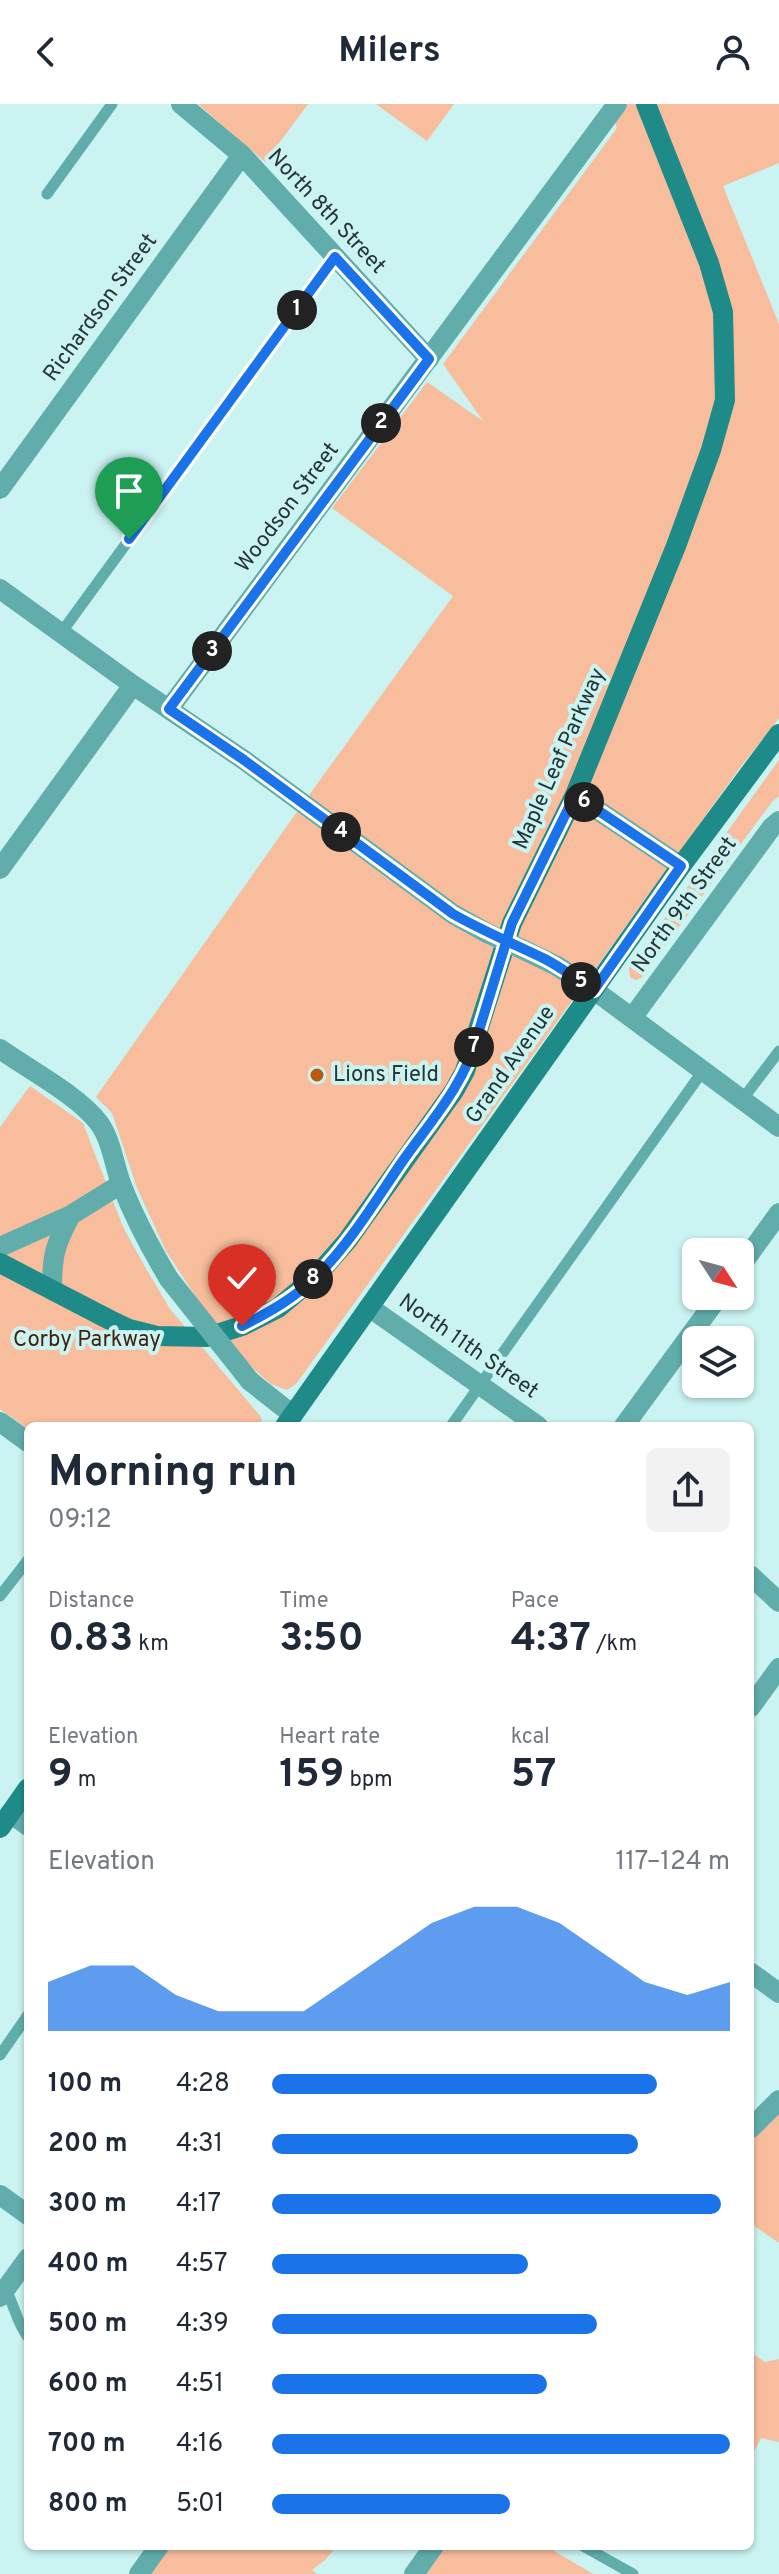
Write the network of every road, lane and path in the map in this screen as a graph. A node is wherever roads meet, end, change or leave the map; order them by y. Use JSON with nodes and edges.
{"nodes":[{"id":1,"x":112,"y":104,"type":"edge"},
{"id":2,"x":181,"y":104,"type":"edge"},
{"id":3,"x":617,"y":104,"type":"edge"},
{"id":4,"x":646,"y":104,"type":"edge"},
{"id":5,"x":242,"y":155,"type":"junction"},
{"id":6,"x":47,"y":194,"type":"dead end"},
{"id":7,"x":335,"y":257,"type":"junction"},
{"id":8,"x":429,"y":359,"type":"junction"},
{"id":9,"x":0,"y":489,"type":"edge"},
{"id":10,"x":0,"y":589,"type":"edge"},
{"id":11,"x":61,"y":633,"type":"junction"},
{"id":12,"x":133,"y":685,"type":"junction"},
{"id":13,"x":169,"y":709,"type":"junction"},
{"id":14,"x":779,"y":734,"type":"edge"},
{"id":15,"x":575,"y":795,"type":"junction"},
{"id":16,"x":779,"y":821,"type":"edge"},
{"id":17,"x":681,"y":866,"type":"junction"},
{"id":18,"x":0,"y":869,"type":"edge"},
{"id":19,"x":594,"y":990,"type":"junction"},
{"id":20,"x":632,"y":1018,"type":"junction"},
{"id":21,"x":0,"y":1049,"type":"edge"},
{"id":22,"x":779,"y":1051,"type":"edge"},
{"id":23,"x":702,"y":1072,"type":"junction"},
{"id":24,"x":742,"y":1100,"type":"junction"},
{"id":25,"x":779,"y":1127,"type":"edge"},
{"id":26,"x":121,"y":1184,"type":"junction"},
{"id":27,"x":779,"y":1213,"type":"edge"},
{"id":28,"x":71,"y":1215,"type":"junction"},
{"id":29,"x":0,"y":1247,"type":"edge"},
{"id":30,"x":754,"y":1248,"type":"edge"},
{"id":31,"x":0,"y":1263,"type":"edge"},
{"id":32,"x":52,"y":1288,"type":"junction"},
{"id":33,"x":369,"y":1307,"type":"junction"},
{"id":34,"x":709,"y":1310,"type":"edge"},
{"id":35,"x":480,"y":1385,"type":"junction"},
{"id":36,"x":289,"y":1421,"type":"edge"},
{"id":37,"x":0,"y":1422,"type":"edge"},
{"id":38,"x":454,"y":1422,"type":"edge"},
{"id":39,"x":532,"y":1422,"type":"edge"},
{"id":40,"x":627,"y":1422,"type":"edge"},
{"id":41,"x":24,"y":1439,"type":"edge"},
{"id":42,"x":24,"y":1565,"type":"edge"},
{"id":43,"x":754,"y":1579,"type":"edge"},
{"id":44,"x":0,"y":1596,"type":"edge"},
{"id":45,"x":772,"y":1596,"type":"edge"},
{"id":46,"x":779,"y":1668,"type":"edge"},
{"id":47,"x":754,"y":1702,"type":"edge"},
{"id":48,"x":24,"y":1792,"type":"edge"},
{"id":49,"x":3,"y":1816,"type":"edge"},
{"id":50,"x":24,"y":1824,"type":"edge"},
{"id":51,"x":754,"y":1975,"type":"edge"},
{"id":52,"x":779,"y":1993,"type":"edge"},
{"id":53,"x":24,"y":2021,"type":"edge"},
{"id":54,"x":0,"y":2055,"type":"edge"},
{"id":55,"x":779,"y":2100,"type":"edge"},
{"id":56,"x":754,"y":2125,"type":"edge"},
{"id":57,"x":0,"y":2195,"type":"edge"},
{"id":58,"x":24,"y":2212,"type":"edge"},
{"id":59,"x":24,"y":2264,"type":"edge"},
{"id":60,"x":3,"y":2293,"type":"edge"},
{"id":61,"x":24,"y":2331,"type":"edge"},
{"id":62,"x":156,"y":2550,"type":"edge"},
{"id":63,"x":431,"y":2550,"type":"edge"},
{"id":64,"x":590,"y":2550,"type":"edge"},
{"id":65,"x":139,"y":2574,"type":"edge"},
{"id":66,"x":414,"y":2574,"type":"edge"},
{"id":67,"x":633,"y":2574,"type":"edge"}],
"edges":[{"from":1,"to":6,"type":"lane"},
{"from":2,"to":5,"type":"street","name":"North 8th Street"},
{"from":3,"to":8,"type":"street","name":"Woodson Street"},
{"from":4,"to":15,"type":"street","name":"Maple Leaf Parkway"},
{"from":5,"to":7,"type":"street","name":"North 8th Street"},
{"from":5,"to":9,"type":"street","name":"Richardson Street"},
{"from":7,"to":8,"type":"street","name":"North 8th Street"},
{"from":7,"to":11,"type":"lane"},
{"from":8,"to":13,"type":"street","name":"Woodson Street"},
{"from":10,"to":11,"type":"street"},
{"from":11,"to":12,"type":"street"},
{"from":12,"to":13,"type":"street"},
{"from":12,"to":18,"type":"street"},
{"from":13,"to":19,"type":"street","bridge":true},
{"from":14,"to":17,"type":"street","name":"Grand Avenue"},
{"from":15,"to":17,"type":"street"},
{"from":15,"to":32,"type":"street","name":"Maple Leaf Parkway"},
{"from":16,"to":20,"type":"street","name":"North 9th Street"},
{"from":17,"to":19,"type":"street","name":"Grand Avenue"},
{"from":19,"to":20,"type":"street"},
{"from":19,"to":33,"type":"street","name":"Grand Avenue"},
{"from":20,"to":23,"type":"street"},
{"from":21,"to":26,"type":"street"},
{"from":22,"to":24,"type":"lane"},
{"from":23,"to":24,"type":"street"},
{"from":23,"to":35,"type":"lane"},
{"from":24,"to":25,"type":"street"},
{"from":26,"to":28,"type":"street"},
{"from":26,"to":36,"type":"street","bridge":true},
{"from":27,"to":30,"type":"street"},
{"from":28,"to":29,"type":"street"},
{"from":28,"to":32,"type":"street"},
{"from":31,"to":32,"type":"street"},
{"from":33,"to":35,"type":"street","name":"North 11th Street"},
{"from":33,"to":36,"type":"street","name":"Grand Avenue"},
{"from":34,"to":40,"type":"street"},
{"from":35,"to":38,"type":"lane"},
{"from":35,"to":39,"type":"street","name":"North 11th Street"},
{"from":37,"to":41,"type":"street"},
{"from":42,"to":44,"type":"lane"},
{"from":43,"to":45,"type":"street"},
{"from":46,"to":47,"type":"street"},
{"from":48,"to":49,"type":"street"},
{"from":49,"to":50,"type":"street"},
{"from":51,"to":52,"type":"street"},
{"from":53,"to":54,"type":"lane"},
{"from":55,"to":56,"type":"street"},
{"from":57,"to":58,"type":"street"},
{"from":59,"to":60,"type":"street"},
{"from":60,"to":61,"type":"lane"},
{"from":62,"to":65,"type":"street"},
{"from":63,"to":66,"type":"street"},
{"from":64,"to":67,"type":"lane"}]}
